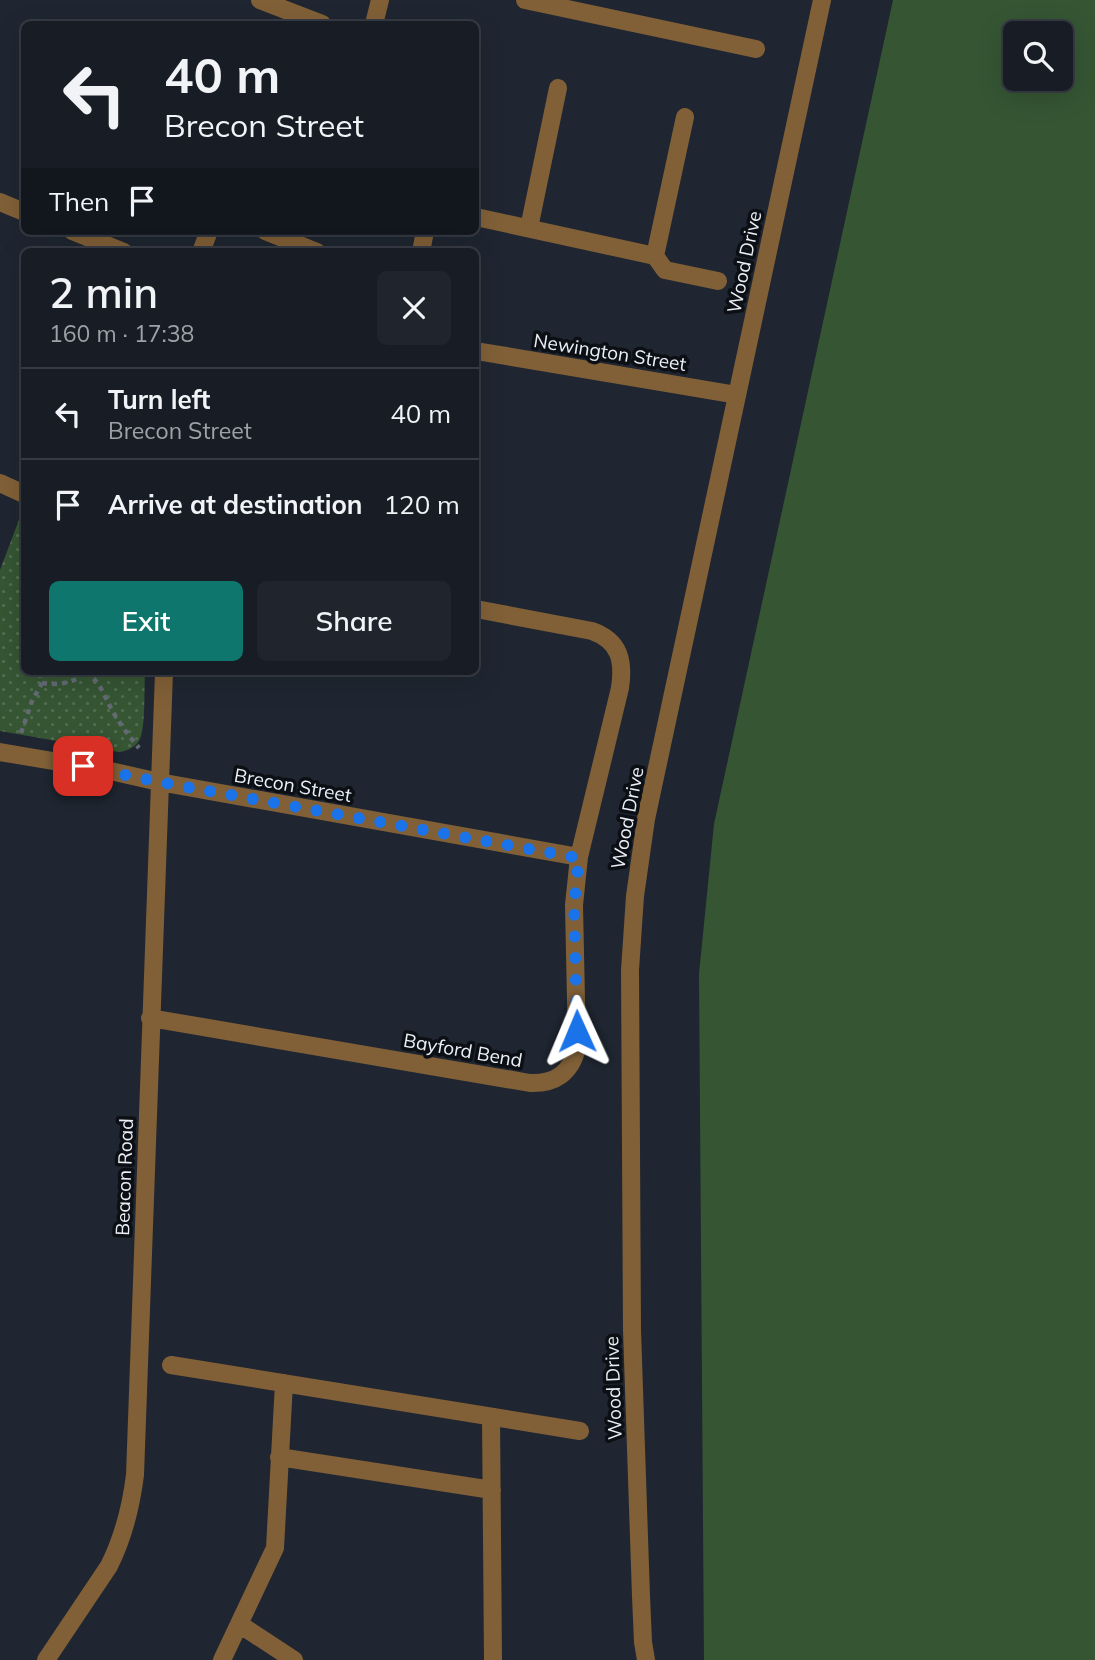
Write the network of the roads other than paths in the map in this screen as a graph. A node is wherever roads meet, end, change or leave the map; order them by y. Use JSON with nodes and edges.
{"nodes":[{"id":1,"x":260,"y":0,"type":"edge"},
{"id":2,"x":380,"y":0,"type":"edge"},
{"id":3,"x":526,"y":0,"type":"edge"},
{"id":4,"x":822,"y":0,"type":"edge"},
{"id":5,"x":314,"y":21,"type":"edge"},
{"id":6,"x":375,"y":21,"type":"edge"},
{"id":7,"x":756,"y":49,"type":"dead end"},
{"id":8,"x":558,"y":88,"type":"dead end"},
{"id":9,"x":685,"y":117,"type":"dead end"},
{"id":10,"x":0,"y":202,"type":"edge"},
{"id":11,"x":21,"y":211,"type":"edge"},
{"id":12,"x":479,"y":218,"type":"edge"},
{"id":13,"x":529,"y":228,"type":"junction"},
{"id":14,"x":82,"y":235,"type":"edge"},
{"id":15,"x":274,"y":235,"type":"edge"},
{"id":16,"x":114,"y":248,"type":"edge"},
{"id":17,"x":303,"y":248,"type":"edge"},
{"id":18,"x":655,"y":256,"type":"junction"},
{"id":19,"x":719,"y":281,"type":"dead end"},
{"id":20,"x":479,"y":352,"type":"edge"},
{"id":21,"x":737,"y":395,"type":"junction"},
{"id":22,"x":0,"y":484,"type":"edge"},
{"id":23,"x":21,"y":493,"type":"edge"},
{"id":24,"x":479,"y":610,"type":"edge"},
{"id":25,"x":164,"y":675,"type":"edge"},
{"id":26,"x":8,"y":753,"type":"edge"},
{"id":27,"x":160,"y":776,"type":"junction"},
{"id":28,"x":579,"y":858,"type":"junction"},
{"id":29,"x":150,"y":1018,"type":"junction"},
{"id":30,"x":171,"y":1365,"type":"dead end"},
{"id":31,"x":284,"y":1383,"type":"junction"},
{"id":32,"x":491,"y":1417,"type":"junction"},
{"id":33,"x":580,"y":1431,"type":"dead end"},
{"id":34,"x":279,"y":1457,"type":"junction"},
{"id":35,"x":492,"y":1490,"type":"junction"},
{"id":36,"x":239,"y":1624,"type":"junction"},
{"id":37,"x":47,"y":1660,"type":"edge"},
{"id":38,"x":222,"y":1660,"type":"edge"},
{"id":39,"x":294,"y":1660,"type":"edge"},
{"id":40,"x":493,"y":1660,"type":"edge"},
{"id":41,"x":646,"y":1660,"type":"edge"}],
"edges":[{"from":1,"to":5,"type":"street"},
{"from":2,"to":6,"type":"street"},
{"from":3,"to":7,"type":"street"},
{"from":4,"to":21,"type":"street","name":"Wood Drive"},
{"from":8,"to":13,"type":"street"},
{"from":9,"to":18,"type":"street"},
{"from":10,"to":11,"type":"street"},
{"from":12,"to":13,"type":"street"},
{"from":13,"to":18,"type":"street"},
{"from":14,"to":16,"type":"street"},
{"from":15,"to":17,"type":"street"},
{"from":18,"to":19,"type":"street"},
{"from":20,"to":21,"type":"street","name":"Newington Street"},
{"from":21,"to":41,"type":"street","name":"Wood Drive"},
{"from":22,"to":23,"type":"street"},
{"from":24,"to":28,"type":"street","name":"Bayford Bend"},
{"from":25,"to":27,"type":"street","name":"Beacon Road"},
{"from":26,"to":27,"type":"street","name":"Brecon Street"},
{"from":27,"to":28,"type":"street","name":"Brecon Street"},
{"from":27,"to":29,"type":"street","name":"Beacon Road"},
{"from":28,"to":29,"type":"street","name":"Bayford Bend"},
{"from":29,"to":37,"type":"street","name":"Beacon Road"},
{"from":30,"to":31,"type":"street"},
{"from":31,"to":32,"type":"street"},
{"from":31,"to":34,"type":"street"},
{"from":32,"to":33,"type":"street"},
{"from":32,"to":35,"type":"street"},
{"from":34,"to":35,"type":"street"},
{"from":34,"to":36,"type":"street"},
{"from":35,"to":40,"type":"street"},
{"from":36,"to":38,"type":"street"},
{"from":36,"to":39,"type":"street"}]}
